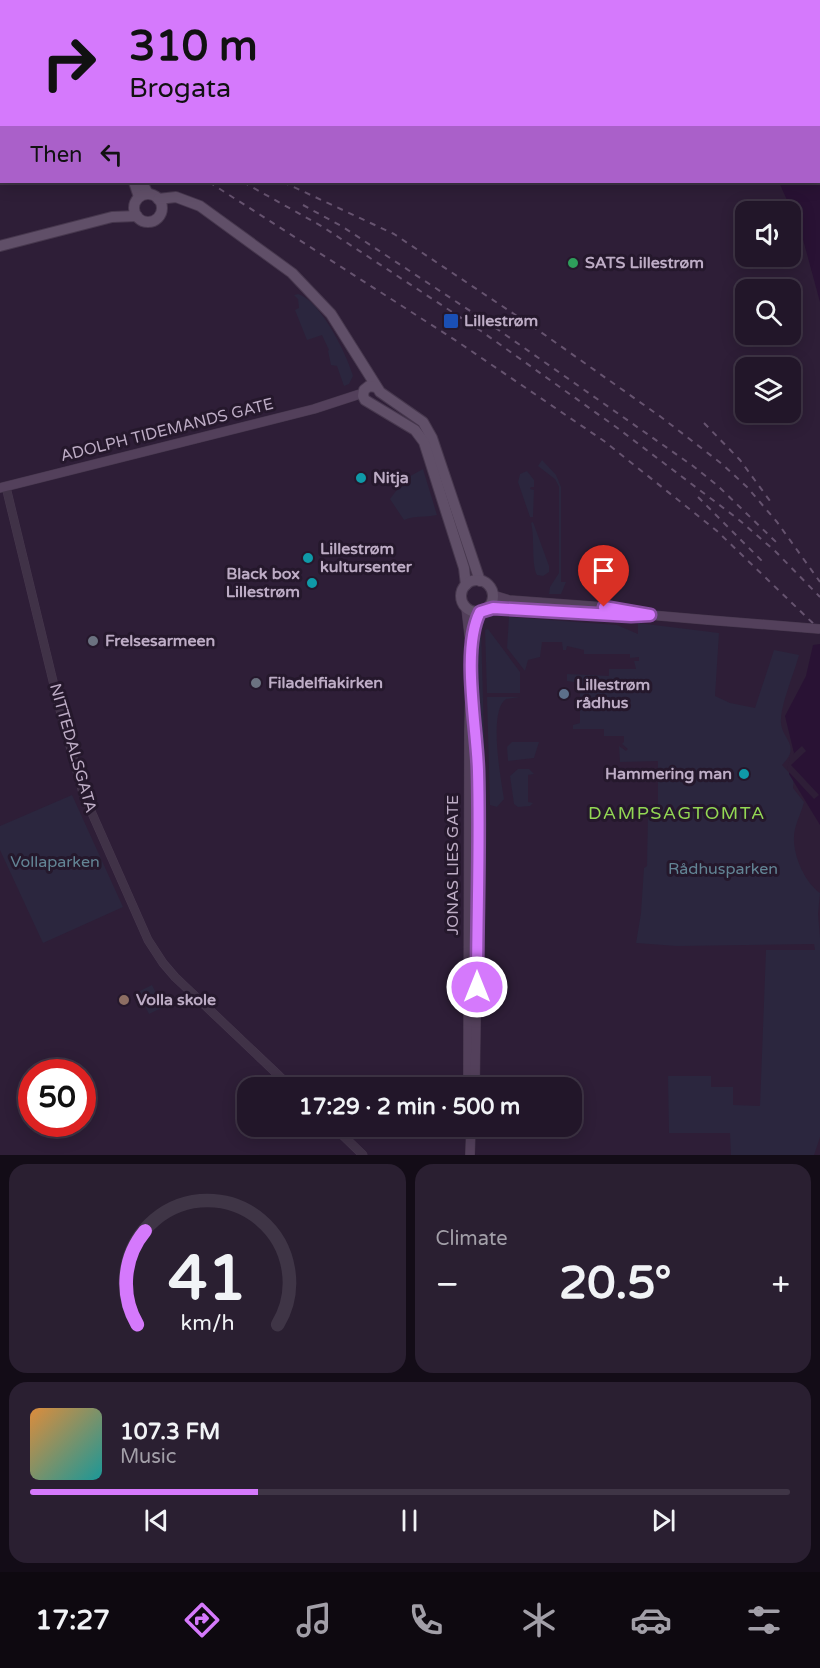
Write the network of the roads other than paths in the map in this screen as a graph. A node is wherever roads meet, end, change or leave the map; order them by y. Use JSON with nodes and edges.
{"nodes":[{"id":1,"x":135,"y":183,"type":"edge"},
{"id":2,"x":142,"y":183,"type":"edge"},
{"id":3,"x":146,"y":203,"type":"junction"},
{"id":4,"x":0,"y":246,"type":"edge"},
{"id":5,"x":370,"y":394,"type":"junction"},
{"id":6,"x":3,"y":488,"type":"edge"},
{"id":7,"x":480,"y":581,"type":"junction"},
{"id":8,"x":464,"y":589,"type":"junction"},
{"id":9,"x":492,"y":591,"type":"junction"},
{"id":10,"x":466,"y":608,"type":"junction"},
{"id":11,"x":483,"y":610,"type":"junction"},
{"id":12,"x":650,"y":615,"type":"junction"},
{"id":13,"x":820,"y":629,"type":"edge"},
{"id":14,"x":471,"y":651,"type":"junction"},
{"id":15,"x":471,"y":680,"type":"junction"},
{"id":16,"x":281,"y":1077,"type":"edge"},
{"id":17,"x":468,"y":1077,"type":"edge"},
{"id":18,"x":475,"y":1077,"type":"edge"},
{"id":19,"x":344,"y":1137,"type":"edge"},
{"id":20,"x":470,"y":1137,"type":"edge"},
{"id":21,"x":363,"y":1155,"type":"edge"},
{"id":22,"x":470,"y":1155,"type":"edge"}],
"edges":[{"from":1,"to":3,"type":"main road"},
{"from":2,"to":3,"type":"main road"},
{"from":3,"to":4,"type":"main road"},
{"from":3,"to":5,"type":"main road"},
{"from":5,"to":6,"type":"main road","name":"ADOLPH TIDEMANDS GATE"},
{"from":5,"to":7,"type":"main road"},
{"from":5,"to":8,"type":"main road"},
{"from":6,"to":16,"type":"street","name":"NITTEDALSGATA"},
{"from":7,"to":8,"type":"main road"},
{"from":7,"to":9,"type":"main road"},
{"from":8,"to":10,"type":"main road"},
{"from":9,"to":11,"type":"main road"},
{"from":9,"to":12,"type":"main road"},
{"from":10,"to":11,"type":"main road"},
{"from":10,"to":14,"type":"main road","name":"JONAS LIES GATE"},
{"from":11,"to":12,"type":"main road"},
{"from":11,"to":14,"type":"main road","name":"JONAS LIES GATE"},
{"from":12,"to":13,"type":"main road","bridge":true},
{"from":14,"to":15,"type":"main road","name":"JONAS LIES GATE"},
{"from":15,"to":17,"type":"main road","name":"JONAS LIES GATE"},
{"from":15,"to":18,"type":"main road","name":"JONAS LIES GATE"},
{"from":19,"to":21,"type":"street"},
{"from":20,"to":22,"type":"main road"}]}
